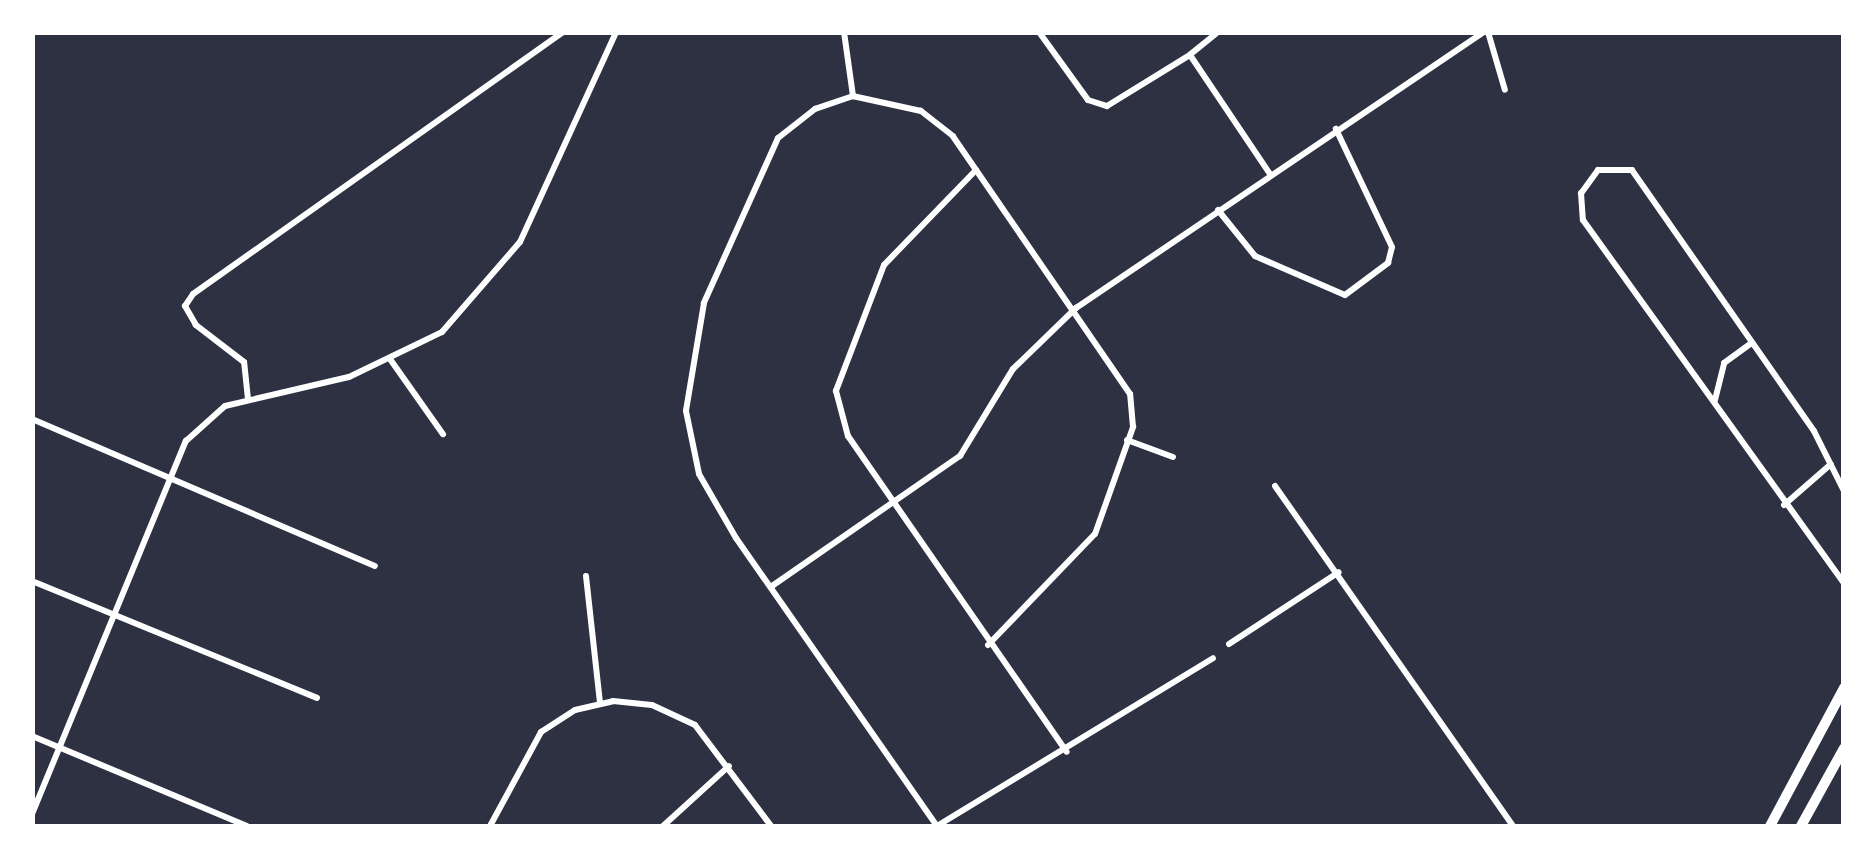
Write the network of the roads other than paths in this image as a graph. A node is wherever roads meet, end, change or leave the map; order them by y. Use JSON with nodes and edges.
{"nodes":[{"id":1,"x":562,"y":32,"type":"edge"},
{"id":2,"x":616,"y":32,"type":"edge"},
{"id":3,"x":844,"y":32,"type":"edge"},
{"id":4,"x":1040,"y":32,"type":"edge"},
{"id":5,"x":1218,"y":32,"type":"edge"},
{"id":6,"x":1486,"y":32,"type":"edge"},
{"id":7,"x":1190,"y":54,"type":"junction"},
{"id":8,"x":1505,"y":90,"type":"dead end"},
{"id":9,"x":854,"y":96,"type":"junction"},
{"id":10,"x":1336,"y":129,"type":"junction"},
{"id":11,"x":976,"y":170,"type":"junction"},
{"id":12,"x":1270,"y":174,"type":"junction"},
{"id":13,"x":1218,"y":210,"type":"junction"},
{"id":14,"x":1076,"y":308,"type":"junction"},
{"id":15,"x":1752,"y":343,"type":"junction"},
{"id":16,"x":390,"y":359,"type":"junction"},
{"id":17,"x":248,"y":400,"type":"junction"},
{"id":18,"x":1714,"y":402,"type":"junction"},
{"id":19,"x":32,"y":419,"type":"edge"},
{"id":20,"x":444,"y":434,"type":"dead end"},
{"id":21,"x":1127,"y":440,"type":"junction"},
{"id":22,"x":1173,"y":457,"type":"dead end"},
{"id":23,"x":1831,"y":464,"type":"junction"},
{"id":24,"x":169,"y":474,"type":"junction"},
{"id":25,"x":1275,"y":486,"type":"dead end"},
{"id":26,"x":1844,"y":491,"type":"edge"},
{"id":27,"x":893,"y":504,"type":"junction"},
{"id":28,"x":1784,"y":505,"type":"junction"},
{"id":29,"x":375,"y":566,"type":"dead end"},
{"id":30,"x":1339,"y":572,"type":"junction"},
{"id":31,"x":586,"y":576,"type":"dead end"},
{"id":32,"x":32,"y":580,"type":"edge"},
{"id":33,"x":1844,"y":583,"type":"edge"},
{"id":34,"x":772,"y":586,"type":"junction"},
{"id":35,"x":118,"y":616,"type":"junction"},
{"id":36,"x":1229,"y":644,"type":"dead end"},
{"id":37,"x":988,"y":645,"type":"junction"},
{"id":38,"x":1213,"y":658,"type":"dead end"},
{"id":39,"x":1844,"y":688,"type":"edge"},
{"id":40,"x":317,"y":698,"type":"dead end"},
{"id":41,"x":600,"y":702,"type":"junction"},
{"id":42,"x":32,"y":736,"type":"edge"},
{"id":43,"x":58,"y":746,"type":"junction"},
{"id":44,"x":1844,"y":748,"type":"edge"},
{"id":45,"x":1068,"y":752,"type":"junction"},
{"id":46,"x":729,"y":766,"type":"junction"},
{"id":47,"x":32,"y":814,"type":"edge"},
{"id":48,"x":247,"y":826,"type":"edge"},
{"id":49,"x":490,"y":826,"type":"edge"},
{"id":50,"x":663,"y":826,"type":"edge"},
{"id":51,"x":772,"y":826,"type":"edge"},
{"id":52,"x":936,"y":826,"type":"edge"},
{"id":53,"x":1513,"y":826,"type":"edge"},
{"id":54,"x":1770,"y":826,"type":"edge"},
{"id":55,"x":1800,"y":826,"type":"edge"}],
"edges":[{"from":1,"to":17,"type":"street"},
{"from":2,"to":16,"type":"street"},
{"from":3,"to":9,"type":"street"},
{"from":4,"to":7,"type":"street"},
{"from":5,"to":7,"type":"street"},
{"from":6,"to":8,"type":"street"},
{"from":6,"to":10,"type":"street"},
{"from":7,"to":12,"type":"street"},
{"from":9,"to":11,"type":"street"},
{"from":9,"to":34,"type":"street"},
{"from":10,"to":12,"type":"street"},
{"from":10,"to":13,"type":"street"},
{"from":11,"to":14,"type":"street"},
{"from":11,"to":27,"type":"street"},
{"from":12,"to":13,"type":"street"},
{"from":13,"to":14,"type":"street"},
{"from":14,"to":21,"type":"street"},
{"from":14,"to":27,"type":"street"},
{"from":15,"to":18,"type":"street"},
{"from":15,"to":18,"type":"street"},
{"from":15,"to":23,"type":"street"},
{"from":16,"to":17,"type":"street"},
{"from":16,"to":20,"type":"street"},
{"from":17,"to":24,"type":"street"},
{"from":18,"to":28,"type":"street"},
{"from":19,"to":24,"type":"street"},
{"from":21,"to":22,"type":"street"},
{"from":21,"to":37,"type":"street"},
{"from":23,"to":26,"type":"street"},
{"from":23,"to":28,"type":"street"},
{"from":24,"to":29,"type":"street"},
{"from":24,"to":35,"type":"street"},
{"from":25,"to":30,"type":"street"},
{"from":27,"to":34,"type":"street"},
{"from":27,"to":37,"type":"street"},
{"from":28,"to":33,"type":"street"},
{"from":30,"to":36,"type":"street"},
{"from":30,"to":53,"type":"street"},
{"from":31,"to":41,"type":"street"},
{"from":32,"to":35,"type":"street"},
{"from":34,"to":52,"type":"street"},
{"from":35,"to":40,"type":"street"},
{"from":35,"to":43,"type":"street"},
{"from":37,"to":45,"type":"street"},
{"from":38,"to":45,"type":"street"},
{"from":39,"to":54,"type":"main road"},
{"from":41,"to":46,"type":"street"},
{"from":41,"to":49,"type":"street"},
{"from":42,"to":43,"type":"street"},
{"from":43,"to":47,"type":"street"},
{"from":43,"to":48,"type":"street"},
{"from":44,"to":55,"type":"main road"},
{"from":45,"to":52,"type":"street"},
{"from":46,"to":50,"type":"street"},
{"from":46,"to":51,"type":"street"}]}
